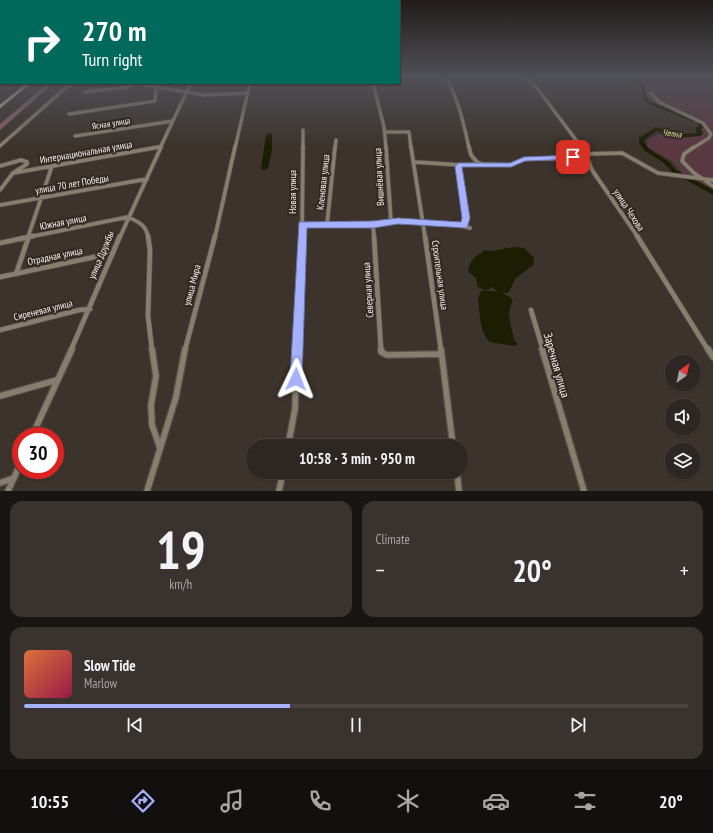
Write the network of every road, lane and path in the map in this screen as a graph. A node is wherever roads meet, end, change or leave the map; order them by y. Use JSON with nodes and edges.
{"nodes":[{"id":1,"x":51,"y":101,"type":"edge"},
{"id":2,"x":155,"y":101,"type":"edge"},
{"id":3,"x":183,"y":101,"type":"edge"},
{"id":4,"x":246,"y":101,"type":"edge"},
{"id":5,"x":377,"y":101,"type":"edge"},
{"id":6,"x":457,"y":101,"type":"edge"},
{"id":7,"x":546,"y":101,"type":"edge"},
{"id":8,"x":658,"y":101,"type":"edge"},
{"id":9,"x":69,"y":114,"type":"dead end"},
{"id":10,"x":173,"y":121,"type":"junction"},
{"id":11,"x":303,"y":130,"type":"dead end"},
{"id":12,"x":384,"y":132,"type":"junction"},
{"id":13,"x":75,"y":136,"type":"dead end"},
{"id":14,"x":336,"y":140,"type":"dead end"},
{"id":15,"x":0,"y":146,"type":"edge"},
{"id":16,"x":161,"y":147,"type":"junction"},
{"id":17,"x":586,"y":156,"type":"junction"},
{"id":18,"x":414,"y":162,"type":"junction"},
{"id":19,"x":482,"y":164,"type":"junction"},
{"id":20,"x":460,"y":165,"type":"junction"},
{"id":21,"x":0,"y":166,"type":"edge"},
{"id":22,"x":52,"y":166,"type":"junction"},
{"id":23,"x":13,"y":173,"type":"junction"},
{"id":24,"x":148,"y":179,"type":"junction"},
{"id":25,"x":703,"y":179,"type":"junction"},
{"id":26,"x":713,"y":180,"type":"edge"},
{"id":27,"x":713,"y":186,"type":"edge"},
{"id":28,"x":0,"y":190,"type":"edge"},
{"id":29,"x":41,"y":198,"type":"junction"},
{"id":30,"x":0,"y":205,"type":"edge"},
{"id":31,"x":128,"y":218,"type":"junction"},
{"id":32,"x":390,"y":222,"type":"junction"},
{"id":33,"x":302,"y":224,"type":"junction"},
{"id":34,"x":373,"y":224,"type":"junction"},
{"id":35,"x":422,"y":224,"type":"junction"},
{"id":36,"x":327,"y":225,"type":"junction"},
{"id":37,"x":464,"y":226,"type":"junction"},
{"id":38,"x":470,"y":228,"type":"dead end"},
{"id":39,"x":28,"y":238,"type":"junction"},
{"id":40,"x":0,"y":243,"type":"edge"},
{"id":41,"x":113,"y":253,"type":"junction"},
{"id":42,"x":16,"y":274,"type":"junction"},
{"id":43,"x":0,"y":277,"type":"edge"},
{"id":44,"x":90,"y":309,"type":"junction"},
{"id":45,"x":531,"y":310,"type":"dead end"},
{"id":46,"x":0,"y":330,"type":"edge"},
{"id":47,"x":440,"y":354,"type":"junction"},
{"id":48,"x":713,"y":357,"type":"edge"},
{"id":49,"x":57,"y":380,"type":"junction"},
{"id":50,"x":0,"y":396,"type":"edge"},
{"id":51,"x":36,"y":427,"type":"edge"},
{"id":52,"x":289,"y":439,"type":"edge"},
{"id":53,"x":452,"y":439,"type":"edge"},
{"id":54,"x":160,"y":449,"type":"junction"},
{"id":55,"x":12,"y":479,"type":"edge"},
{"id":56,"x":14,"y":479,"type":"edge"},
{"id":57,"x":282,"y":479,"type":"edge"},
{"id":58,"x":458,"y":479,"type":"edge"},
{"id":59,"x":0,"y":483,"type":"edge"},
{"id":60,"x":8,"y":491,"type":"edge"},
{"id":61,"x":147,"y":491,"type":"edge"},
{"id":62,"x":279,"y":491,"type":"edge"},
{"id":63,"x":459,"y":491,"type":"edge"},
{"id":64,"x":584,"y":491,"type":"edge"}],
"edges":[{"from":1,"to":15,"type":"street"},
{"from":2,"to":9,"type":"street"},
{"from":3,"to":10,"type":"street","name":"улица Дружбы"},
{"from":4,"to":54,"type":"street","name":"улица Мира"},
{"from":5,"to":12,"type":"street","name":"Вишнёвая улица"},
{"from":6,"to":19,"type":"street"},
{"from":7,"to":17,"type":"street","name":"улица Чехова"},
{"from":8,"to":25,"type":"street"},
{"from":10,"to":13,"type":"street","name":"Ясная улица"},
{"from":10,"to":16,"type":"street","name":"улица Дружбы"},
{"from":11,"to":33,"type":"street","name":"Новая улица"},
{"from":12,"to":18,"type":"street","name":"Строительная улица"},
{"from":12,"to":32,"type":"street","name":"Вишнёвая улица"},
{"from":14,"to":36,"type":"street","name":"Кленовая улица"},
{"from":16,"to":22,"type":"street","name":"Интернациональная улица"},
{"from":16,"to":24,"type":"street","name":"улица Дружбы"},
{"from":17,"to":19,"type":"street"},
{"from":17,"to":25,"type":"street"},
{"from":17,"to":48,"type":"street","name":"улица Чехова"},
{"from":18,"to":20,"type":"street"},
{"from":18,"to":35,"type":"street","name":"Строительная улица"},
{"from":19,"to":20,"type":"street"},
{"from":20,"to":37,"type":"street"},
{"from":21,"to":23,"type":"street"},
{"from":22,"to":23,"type":"street","name":"Интернациональная улица"},
{"from":22,"to":29,"type":"street"},
{"from":23,"to":28,"type":"street"},
{"from":24,"to":29,"type":"street","name":"улица 70 лет Победы"},
{"from":24,"to":31,"type":"street","name":"улица Дружбы"},
{"from":25,"to":26,"type":"street"},
{"from":25,"to":27,"type":"street"},
{"from":29,"to":30,"type":"street","name":"улица 70 лет Победы"},
{"from":29,"to":39,"type":"street"},
{"from":31,"to":39,"type":"street","name":"Южная улица"},
{"from":31,"to":41,"type":"street","name":"улица Дружбы"},
{"from":31,"to":54,"type":"street"},
{"from":32,"to":34,"type":"street"},
{"from":32,"to":35,"type":"street"},
{"from":33,"to":36,"type":"street"},
{"from":33,"to":52,"type":"street","name":"Новая улица"},
{"from":34,"to":36,"type":"street"},
{"from":34,"to":47,"type":"street","name":"Северная улица"},
{"from":35,"to":37,"type":"street"},
{"from":35,"to":47,"type":"street","name":"Строительная улица"},
{"from":37,"to":38,"type":"street"},
{"from":39,"to":40,"type":"street","name":"Южная улица"},
{"from":39,"to":42,"type":"street"},
{"from":41,"to":42,"type":"street","name":"Отрадная улица"},
{"from":41,"to":44,"type":"street","name":"улица Дружбы"},
{"from":42,"to":43,"type":"street","name":"Отрадная улица"},
{"from":44,"to":46,"type":"street","name":"Сиреневая улица"},
{"from":44,"to":49,"type":"street","name":"улица Дружбы"},
{"from":45,"to":64,"type":"street","name":"Заречная улица"},
{"from":47,"to":53,"type":"street","name":"Строительная улица"},
{"from":49,"to":50,"type":"street"},
{"from":49,"to":51,"type":"street","name":"улица Дружбы"},
{"from":54,"to":61,"type":"street","name":"улица Мира"},
{"from":55,"to":59,"type":"street"},
{"from":56,"to":60,"type":"street"},
{"from":57,"to":62,"type":"street"},
{"from":58,"to":63,"type":"street"}]}
